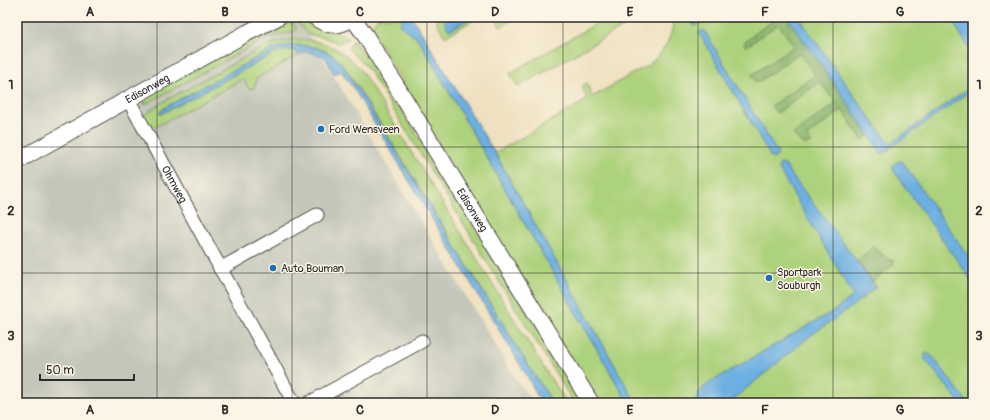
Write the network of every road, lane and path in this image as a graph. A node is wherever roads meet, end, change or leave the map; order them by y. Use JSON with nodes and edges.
{"nodes":[{"id":1,"x":278,"y":17,"type":"edge"},
{"id":2,"x":315,"y":17,"type":"edge"},
{"id":3,"x":353,"y":17,"type":"edge"},
{"id":4,"x":128,"y":99,"type":"junction"},
{"id":5,"x":17,"y":161,"type":"edge"},
{"id":6,"x":317,"y":215,"type":"dead end"},
{"id":7,"x":220,"y":269,"type":"junction"},
{"id":8,"x":422,"y":342,"type":"dead end"},
{"id":9,"x":294,"y":403,"type":"edge"},
{"id":10,"x":309,"y":403,"type":"edge"},
{"id":11,"x":591,"y":403,"type":"edge"}],
"edges":[{"from":1,"to":4,"type":"street","name":"Edisonweg"},
{"from":2,"to":3,"type":"street"},
{"from":3,"to":11,"type":"street","name":"Edisonweg"},
{"from":4,"to":5,"type":"street","name":"Edisonweg"},
{"from":4,"to":7,"type":"street","name":"Ohmweg"},
{"from":6,"to":7,"type":"street"},
{"from":7,"to":9,"type":"street","name":"Ohmweg"},
{"from":8,"to":10,"type":"street"}]}
